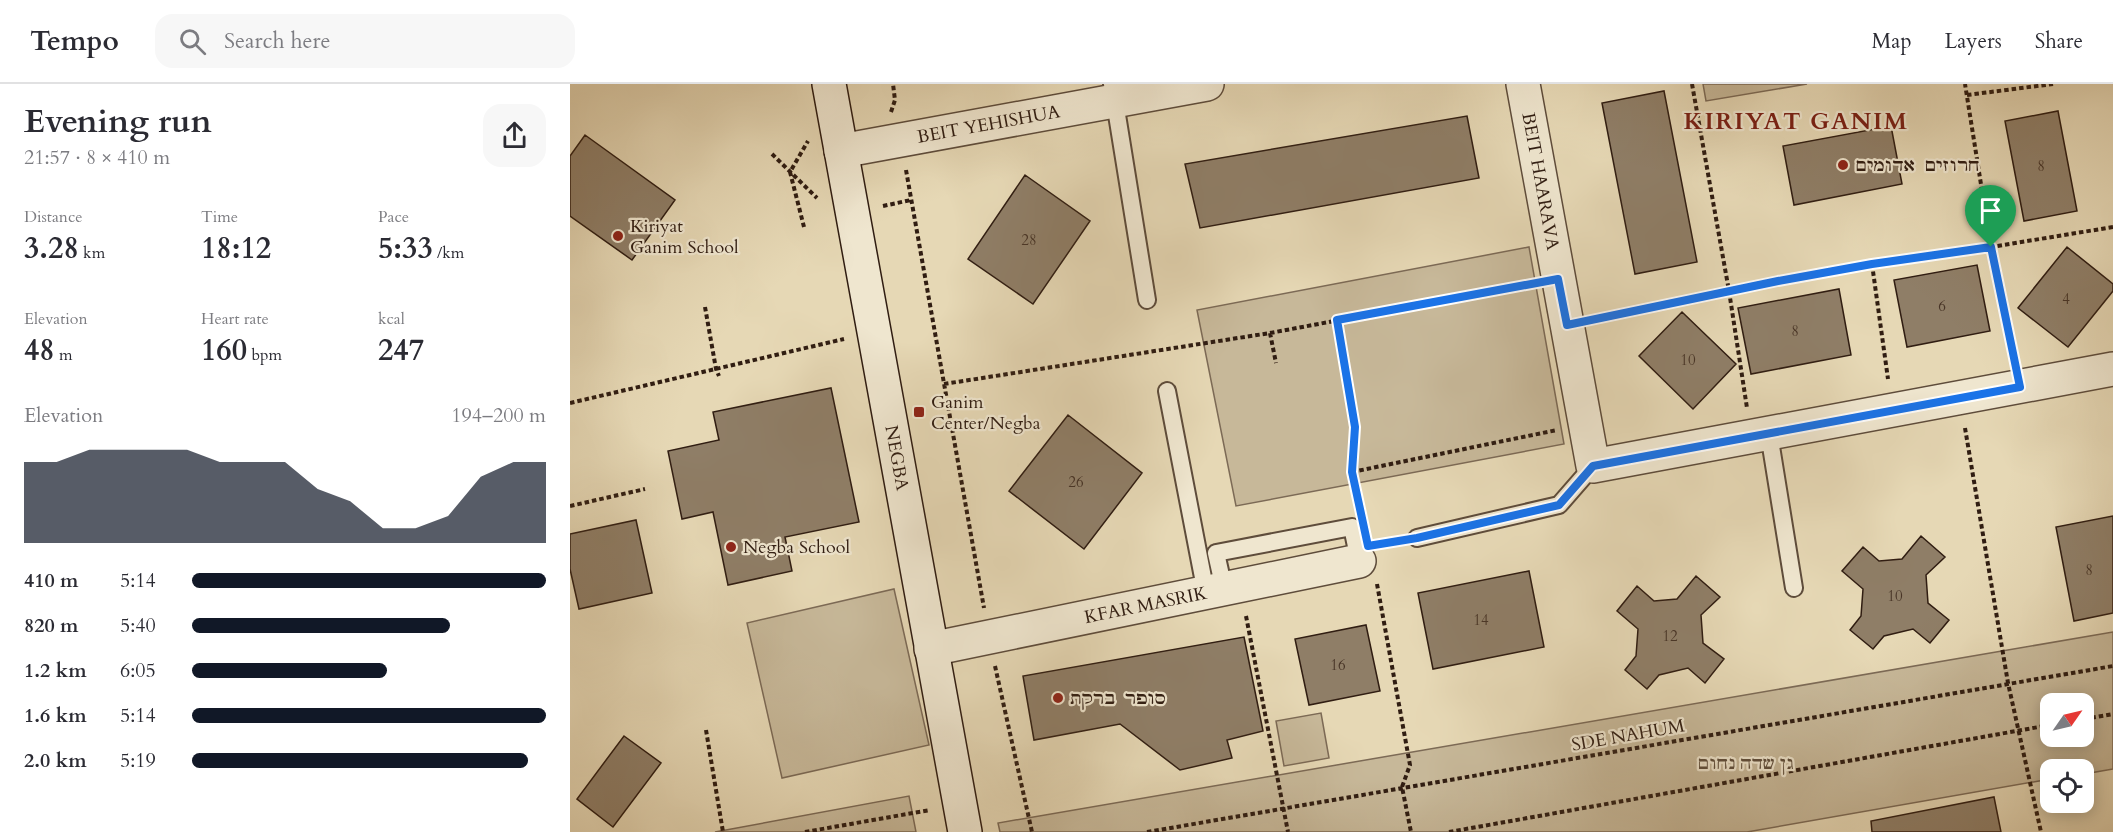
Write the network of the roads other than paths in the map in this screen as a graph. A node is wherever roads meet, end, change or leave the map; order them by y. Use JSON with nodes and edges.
{"nodes":[{"id":1,"x":1206,"y":84,"type":"edge"},
{"id":2,"x":1522,"y":84,"type":"edge"},
{"id":3,"x":830,"y":92,"type":"edge"},
{"id":4,"x":1114,"y":93,"type":"edge"},
{"id":5,"x":841,"y":151,"type":"junction"},
{"id":6,"x":1147,"y":300,"type":"dead end"},
{"id":7,"x":2113,"y":369,"type":"edge"},
{"id":8,"x":1167,"y":391,"type":"dead end"},
{"id":9,"x":1760,"y":435,"type":"junction"},
{"id":10,"x":1593,"y":466,"type":"junction"},
{"id":11,"x":1417,"y":538,"type":"dead end"},
{"id":12,"x":1368,"y":571,"type":"road end"},
{"id":13,"x":1794,"y":588,"type":"dead end"},
{"id":14,"x":1223,"y":589,"type":"junction"},
{"id":15,"x":931,"y":649,"type":"junction"},
{"id":16,"x":963,"y":818,"type":"edge"}],
"edges":[{"from":1,"to":4,"type":"street","name":"BEIT YEHISHUA"},
{"from":2,"to":10,"type":"street","name":"BEIT HAARAVA"},
{"from":3,"to":5,"type":"street","name":"NEGBA"},
{"from":4,"to":5,"type":"street","name":"BEIT YEHISHUA"},
{"from":4,"to":6,"type":"lane"},
{"from":5,"to":15,"type":"street","name":"NEGBA"},
{"from":7,"to":9,"type":"street"},
{"from":8,"to":14,"type":"lane"},
{"from":9,"to":10,"type":"street"},
{"from":9,"to":13,"type":"lane"},
{"from":10,"to":11,"type":"lane"},
{"from":12,"to":14,"type":"street","name":"KFAR MASRIK"},
{"from":14,"to":15,"type":"street","name":"KFAR MASRIK"},
{"from":15,"to":16,"type":"street","name":"NEGBA"}]}
